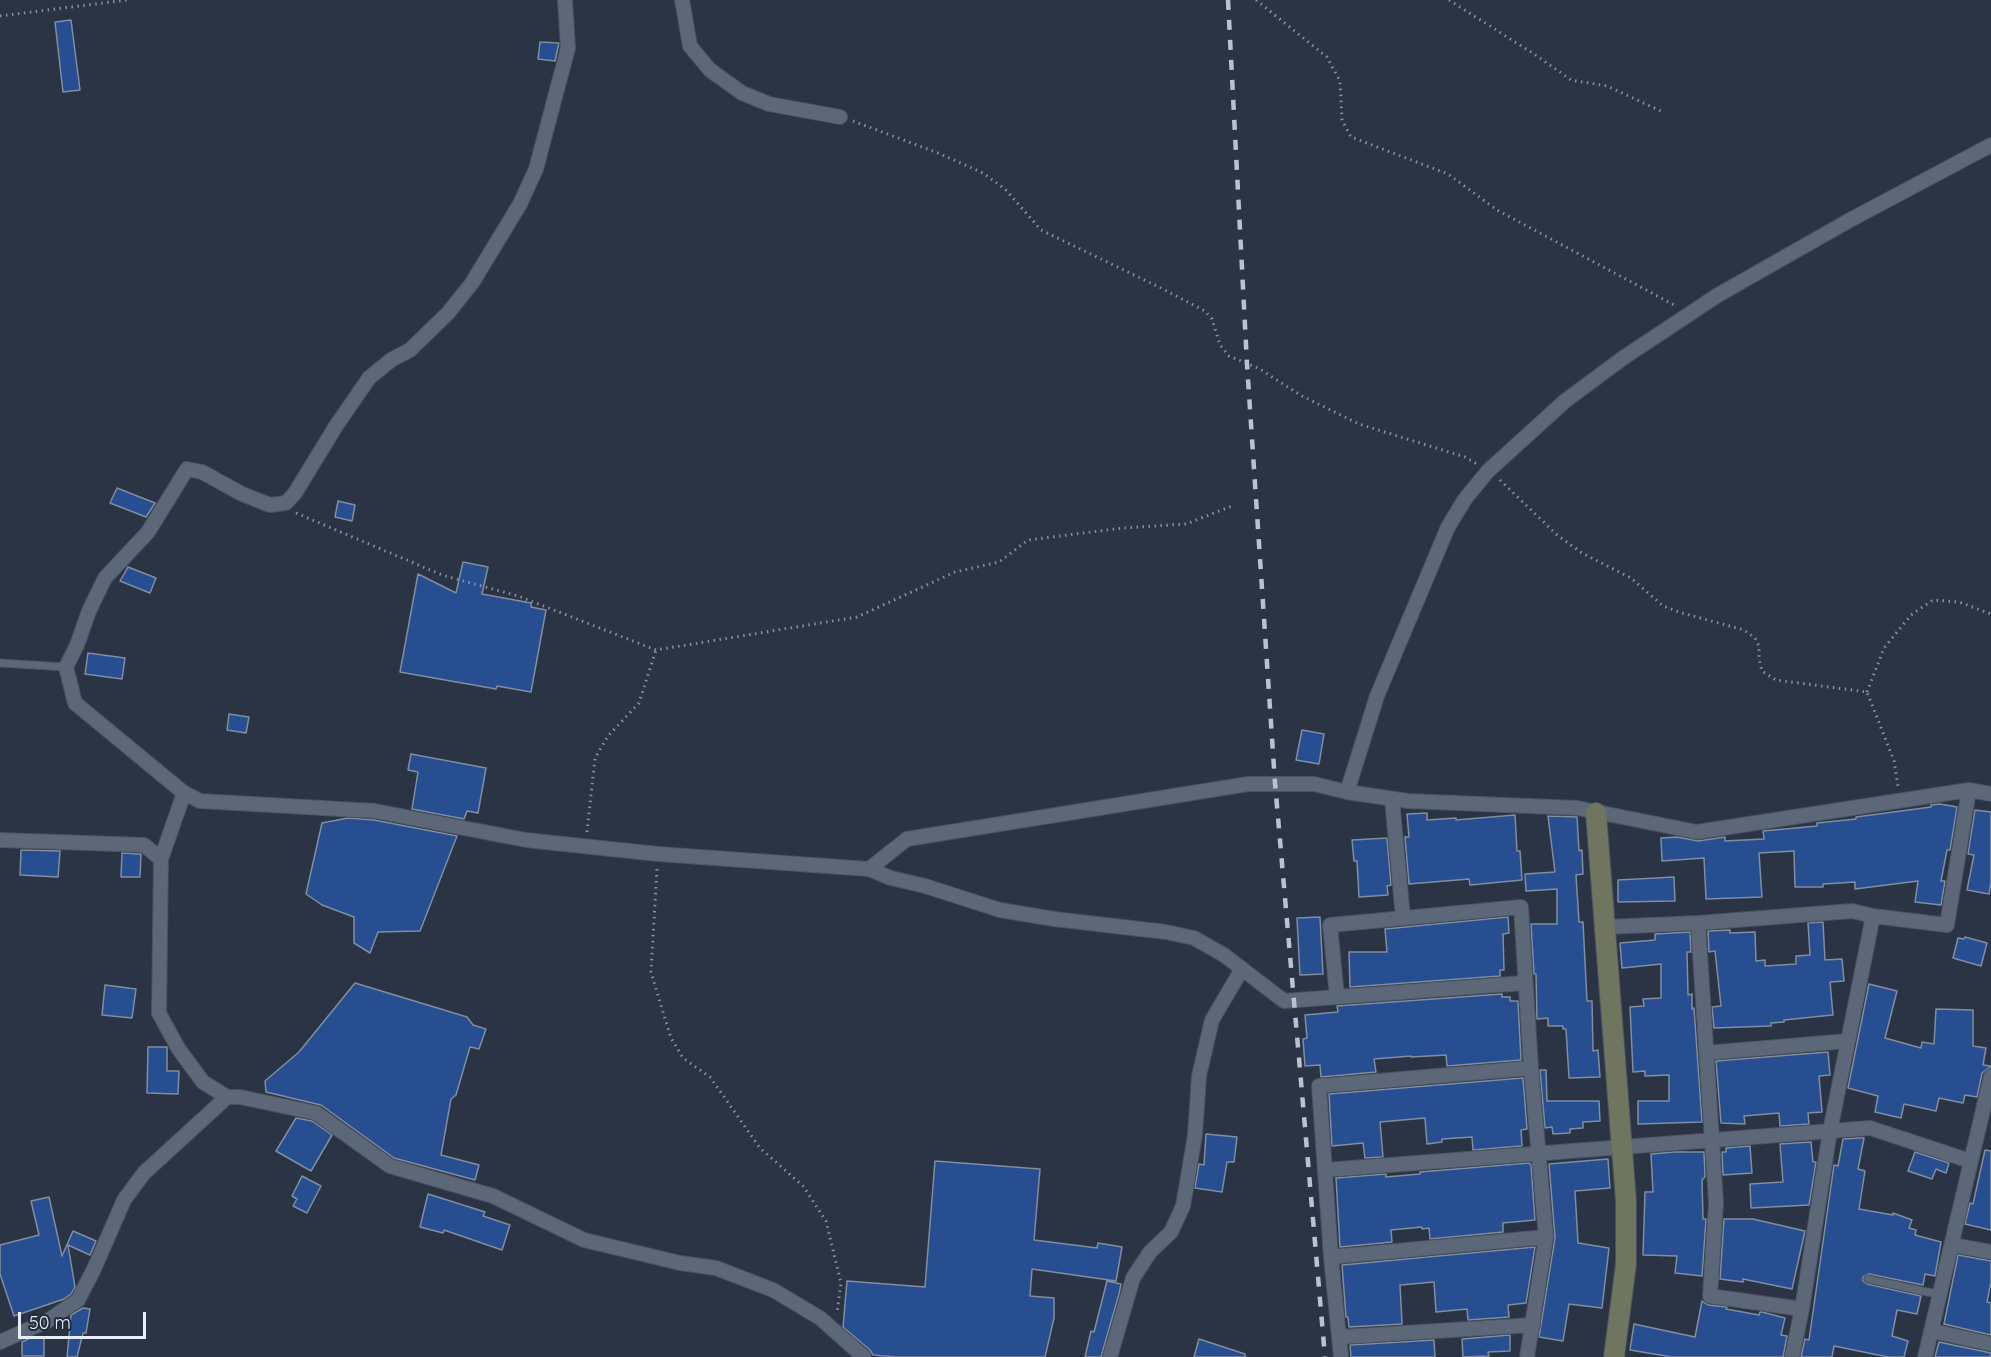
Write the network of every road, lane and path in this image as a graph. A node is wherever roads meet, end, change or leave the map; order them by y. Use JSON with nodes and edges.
{"nodes":[{"id":1,"x":127,"y":0,"type":"edge"},
{"id":2,"x":565,"y":0,"type":"edge"},
{"id":3,"x":682,"y":0,"type":"edge"},
{"id":4,"x":1256,"y":0,"type":"edge"},
{"id":5,"x":1449,"y":0,"type":"edge"},
{"id":6,"x":0,"y":16,"type":"edge"},
{"id":7,"x":1663,"y":111,"type":"dead end"},
{"id":8,"x":840,"y":117,"type":"joint"},
{"id":9,"x":1991,"y":145,"type":"edge"},
{"id":10,"x":1690,"y":313,"type":"junction"},
{"id":11,"x":1488,"y":471,"type":"junction"},
{"id":12,"x":278,"y":505,"type":"junction"},
{"id":13,"x":1232,"y":506,"type":"dead end"},
{"id":14,"x":1991,"y":614,"type":"edge"},
{"id":15,"x":656,"y":650,"type":"junction"},
{"id":16,"x":0,"y":663,"type":"edge"},
{"id":17,"x":66,"y":667,"type":"junction"},
{"id":18,"x":1867,"y":692,"type":"junction"},
{"id":19,"x":1969,"y":790,"type":"junction"},
{"id":20,"x":1347,"y":792,"type":"junction"},
{"id":21,"x":184,"y":793,"type":"junction"},
{"id":22,"x":1991,"y":794,"type":"edge"},
{"id":23,"x":1392,"y":799,"type":"junction"},
{"id":24,"x":1901,"y":800,"type":"junction"},
{"id":25,"x":1596,"y":813,"type":"junction"},
{"id":26,"x":0,"y":840,"type":"edge"},
{"id":27,"x":585,"y":846,"type":"junction"},
{"id":28,"x":658,"y":854,"type":"junction"},
{"id":29,"x":161,"y":859,"type":"junction"},
{"id":30,"x":869,"y":869,"type":"junction"},
{"id":31,"x":1873,"y":916,"type":"junction"},
{"id":32,"x":1403,"y":918,"type":"junction"},
{"id":33,"x":1698,"y":923,"type":"junction"},
{"id":34,"x":1605,"y":927,"type":"junction"},
{"id":35,"x":1242,"y":969,"type":"junction"},
{"id":36,"x":1524,"y":983,"type":"junction"},
{"id":37,"x":1337,"y":997,"type":"junction"},
{"id":38,"x":1848,"y":1041,"type":"junction"},
{"id":39,"x":1706,"y":1053,"type":"junction"},
{"id":40,"x":1531,"y":1068,"type":"junction"},
{"id":41,"x":1991,"y":1076,"type":"edge"},
{"id":42,"x":227,"y":1097,"type":"junction"},
{"id":43,"x":1830,"y":1131,"type":"junction"},
{"id":44,"x":1712,"y":1141,"type":"junction"},
{"id":45,"x":1623,"y":1148,"type":"junction"},
{"id":46,"x":1539,"y":1154,"type":"junction"},
{"id":47,"x":1970,"y":1161,"type":"junction"},
{"id":48,"x":1325,"y":1170,"type":"junction"},
{"id":49,"x":1546,"y":1237,"type":"junction"},
{"id":50,"x":1953,"y":1245,"type":"junction"},
{"id":51,"x":1991,"y":1252,"type":"edge"},
{"id":52,"x":1331,"y":1257,"type":"junction"},
{"id":53,"x":1868,"y":1279,"type":"dead end"},
{"id":54,"x":1941,"y":1295,"type":"junction"},
{"id":55,"x":1802,"y":1309,"type":"junction"},
{"id":56,"x":1533,"y":1325,"type":"junction"},
{"id":57,"x":835,"y":1330,"type":"junction"},
{"id":58,"x":1932,"y":1331,"type":"junction"},
{"id":59,"x":1340,"y":1338,"type":"junction"},
{"id":60,"x":0,"y":1342,"type":"edge"},
{"id":61,"x":1991,"y":1344,"type":"edge"},
{"id":62,"x":864,"y":1357,"type":"edge"},
{"id":63,"x":1110,"y":1357,"type":"edge"},
{"id":64,"x":1341,"y":1357,"type":"edge"},
{"id":65,"x":1527,"y":1357,"type":"edge"},
{"id":66,"x":1614,"y":1357,"type":"edge"},
{"id":67,"x":1792,"y":1357,"type":"edge"},
{"id":68,"x":1925,"y":1357,"type":"edge"}],
"edges":[{"from":1,"to":6,"type":"path"},
{"from":2,"to":12,"type":"street"},
{"from":3,"to":8,"type":"street"},
{"from":4,"to":10,"type":"path"},
{"from":5,"to":7,"type":"path"},
{"from":8,"to":11,"type":"path"},
{"from":9,"to":10,"type":"street"},
{"from":10,"to":11,"type":"street"},
{"from":11,"to":18,"type":"path"},
{"from":11,"to":20,"type":"street"},
{"from":12,"to":15,"type":"path"},
{"from":12,"to":17,"type":"street"},
{"from":13,"to":15,"type":"path"},
{"from":14,"to":18,"type":"path"},
{"from":15,"to":27,"type":"path"},
{"from":16,"to":17,"type":"lane"},
{"from":17,"to":21,"type":"street"},
{"from":18,"to":24,"type":"path"},
{"from":19,"to":22,"type":"street"},
{"from":19,"to":24,"type":"street"},
{"from":19,"to":31,"type":"street"},
{"from":20,"to":23,"type":"street"},
{"from":20,"to":30,"type":"street"},
{"from":21,"to":27,"type":"street"},
{"from":21,"to":29,"type":"street"},
{"from":23,"to":25,"type":"street"},
{"from":23,"to":32,"type":"street"},
{"from":24,"to":25,"type":"street"},
{"from":25,"to":34,"type":"street"},
{"from":26,"to":29,"type":"street"},
{"from":27,"to":28,"type":"street"},
{"from":28,"to":30,"type":"street"},
{"from":28,"to":57,"type":"path"},
{"from":29,"to":42,"type":"street"},
{"from":30,"to":35,"type":"street"},
{"from":31,"to":33,"type":"street"},
{"from":31,"to":38,"type":"street"},
{"from":32,"to":36,"type":"street"},
{"from":32,"to":37,"type":"street"},
{"from":33,"to":34,"type":"street"},
{"from":33,"to":39,"type":"street"},
{"from":34,"to":45,"type":"street"},
{"from":35,"to":37,"type":"street"},
{"from":35,"to":63,"type":"street"},
{"from":36,"to":37,"type":"street"},
{"from":36,"to":40,"type":"street"},
{"from":38,"to":39,"type":"street"},
{"from":38,"to":43,"type":"street"},
{"from":39,"to":44,"type":"street"},
{"from":40,"to":46,"type":"street"},
{"from":40,"to":48,"type":"street"},
{"from":41,"to":47,"type":"street"},
{"from":42,"to":57,"type":"street"},
{"from":42,"to":60,"type":"street"},
{"from":43,"to":44,"type":"street"},
{"from":43,"to":47,"type":"street"},
{"from":43,"to":55,"type":"street"},
{"from":44,"to":45,"type":"street"},
{"from":44,"to":55,"type":"street"},
{"from":45,"to":46,"type":"street"},
{"from":45,"to":66,"type":"street"},
{"from":46,"to":48,"type":"street"},
{"from":46,"to":49,"type":"street"},
{"from":47,"to":50,"type":"street"},
{"from":48,"to":52,"type":"street"},
{"from":49,"to":52,"type":"street"},
{"from":49,"to":56,"type":"street"},
{"from":50,"to":51,"type":"street"},
{"from":50,"to":54,"type":"street"},
{"from":52,"to":59,"type":"street"},
{"from":53,"to":54,"type":"lane"},
{"from":54,"to":58,"type":"street"},
{"from":55,"to":67,"type":"street"},
{"from":56,"to":59,"type":"street"},
{"from":56,"to":65,"type":"street"},
{"from":57,"to":62,"type":"street"},
{"from":58,"to":61,"type":"street"},
{"from":58,"to":68,"type":"street"},
{"from":59,"to":64,"type":"street"}]}
